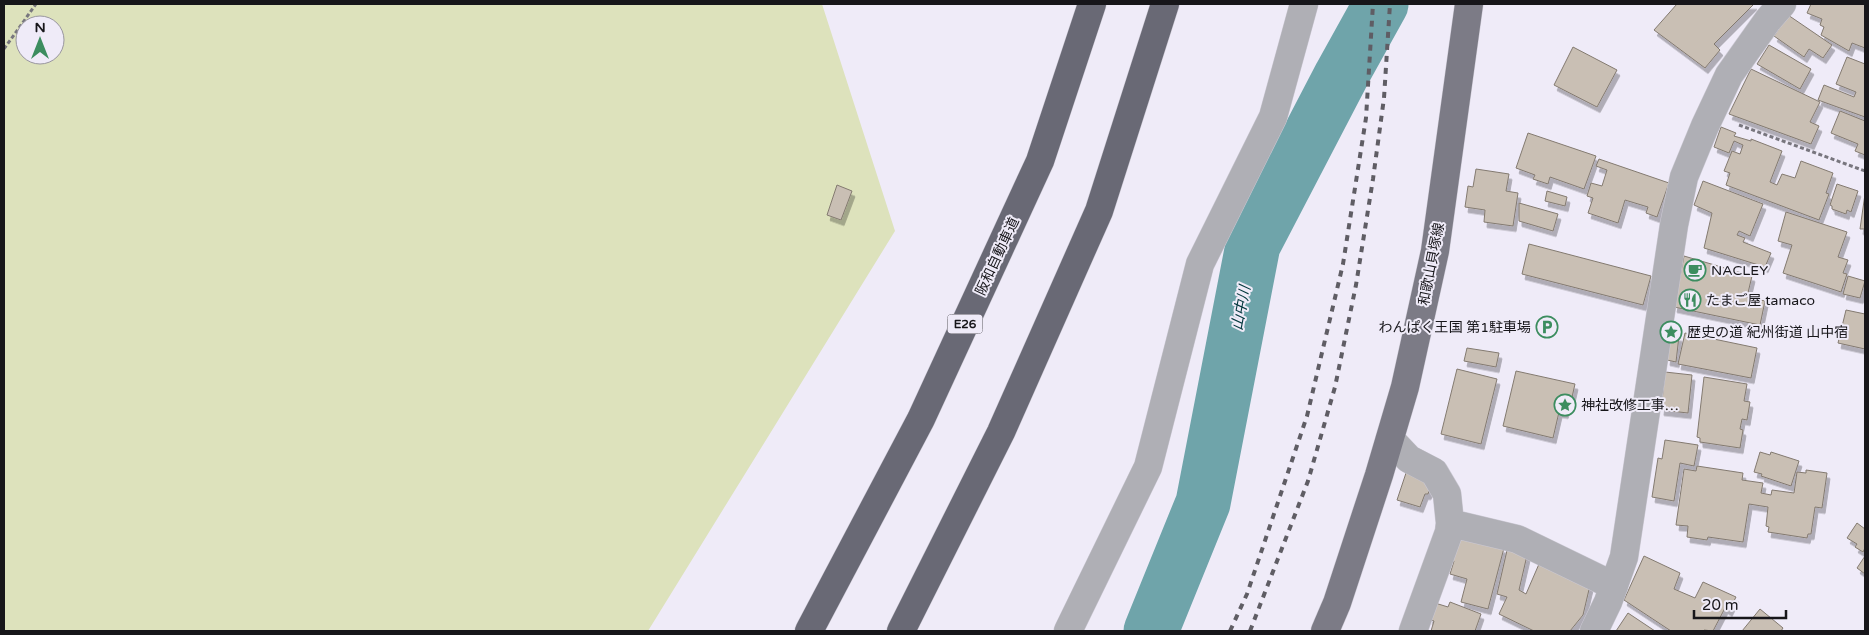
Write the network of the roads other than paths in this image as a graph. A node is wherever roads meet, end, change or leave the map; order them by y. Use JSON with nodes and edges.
{"nodes":[{"id":1,"x":1092,"y":4,"type":"edge"},
{"id":2,"x":1165,"y":4,"type":"edge"},
{"id":3,"x":1304,"y":4,"type":"edge"},
{"id":4,"x":1469,"y":4,"type":"edge"},
{"id":5,"x":1782,"y":4,"type":"edge"},
{"id":6,"x":1390,"y":438,"type":"junction"},
{"id":7,"x":1450,"y":523,"type":"junction"},
{"id":8,"x":1614,"y":586,"type":"junction"},
{"id":9,"x":809,"y":631,"type":"edge"},
{"id":10,"x":901,"y":631,"type":"edge"},
{"id":11,"x":1068,"y":631,"type":"edge"},
{"id":12,"x":1325,"y":631,"type":"edge"},
{"id":13,"x":1413,"y":631,"type":"edge"},
{"id":14,"x":1594,"y":631,"type":"edge"}],
"edges":[{"from":1,"to":9,"type":"highway","name":"阪和自動車道","number":"E26"},
{"from":2,"to":10,"type":"highway"},
{"from":3,"to":11,"type":"street"},
{"from":4,"to":6,"type":"main road","name":"和歌山貝塚線"},
{"from":5,"to":8,"type":"street"},
{"from":6,"to":7,"type":"street"},
{"from":6,"to":12,"type":"main road","name":"和歌山貝塚線"},
{"from":7,"to":8,"type":"street"},
{"from":7,"to":13,"type":"street"},
{"from":8,"to":14,"type":"street"}]}
